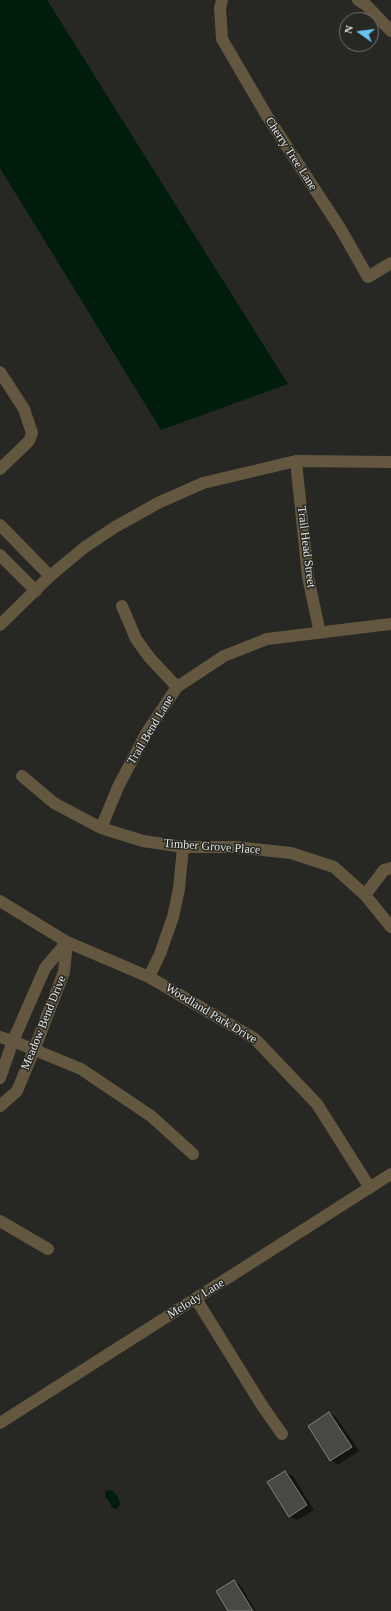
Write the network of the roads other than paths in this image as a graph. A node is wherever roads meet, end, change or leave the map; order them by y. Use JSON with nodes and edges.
{"nodes":[{"id":1,"x":222,"y":0,"type":"edge"},
{"id":2,"x":358,"y":0,"type":"edge"},
{"id":3,"x":391,"y":30,"type":"edge"},
{"id":4,"x":391,"y":263,"type":"edge"},
{"id":5,"x":0,"y":372,"type":"edge"},
{"id":6,"x":296,"y":461,"type":"junction"},
{"id":7,"x":391,"y":462,"type":"edge"},
{"id":8,"x":0,"y":469,"type":"edge"},
{"id":9,"x":0,"y":525,"type":"edge"},
{"id":10,"x":0,"y":555,"type":"edge"},
{"id":11,"x":50,"y":576,"type":"junction"},
{"id":12,"x":36,"y":590,"type":"junction"},
{"id":13,"x":122,"y":606,"type":"dead end"},
{"id":14,"x":391,"y":624,"type":"edge"},
{"id":15,"x":0,"y":625,"type":"edge"},
{"id":16,"x":320,"y":633,"type":"junction"},
{"id":17,"x":177,"y":687,"type":"junction"},
{"id":18,"x":22,"y":776,"type":"dead end"},
{"id":19,"x":101,"y":828,"type":"junction"},
{"id":20,"x":184,"y":847,"type":"junction"},
{"id":21,"x":391,"y":868,"type":"edge"},
{"id":22,"x":365,"y":895,"type":"junction"},
{"id":23,"x":0,"y":901,"type":"edge"},
{"id":24,"x":391,"y":927,"type":"edge"},
{"id":25,"x":67,"y":942,"type":"junction"},
{"id":26,"x":149,"y":977,"type":"junction"},
{"id":27,"x":0,"y":1037,"type":"edge"},
{"id":28,"x":13,"y":1041,"type":"junction"},
{"id":29,"x":34,"y":1050,"type":"junction"},
{"id":30,"x":0,"y":1078,"type":"edge"},
{"id":31,"x":0,"y":1106,"type":"edge"},
{"id":32,"x":193,"y":1154,"type":"dead end"},
{"id":33,"x":391,"y":1174,"type":"edge"},
{"id":34,"x":370,"y":1188,"type":"junction"},
{"id":35,"x":0,"y":1221,"type":"edge"},
{"id":36,"x":48,"y":1249,"type":"dead end"},
{"id":37,"x":196,"y":1298,"type":"junction"},
{"id":38,"x":0,"y":1423,"type":"edge"},
{"id":39,"x":282,"y":1434,"type":"dead end"}],
"edges":[{"from":1,"to":4,"type":"street","name":"Cherry Tree Lane"},
{"from":2,"to":3,"type":"street"},
{"from":5,"to":8,"type":"street"},
{"from":6,"to":7,"type":"street"},
{"from":6,"to":11,"type":"street"},
{"from":6,"to":16,"type":"street","name":"Trail Head Street"},
{"from":9,"to":11,"type":"street"},
{"from":10,"to":12,"type":"street"},
{"from":11,"to":12,"type":"street"},
{"from":12,"to":15,"type":"street"},
{"from":13,"to":17,"type":"street"},
{"from":14,"to":16,"type":"street","name":"Trail Bend Lane"},
{"from":16,"to":17,"type":"street","name":"Trail Bend Lane"},
{"from":17,"to":19,"type":"street","name":"Trail Bend Lane"},
{"from":18,"to":19,"type":"street","name":"Timber Grove Place"},
{"from":19,"to":20,"type":"street","name":"Timber Grove Place"},
{"from":20,"to":22,"type":"street","name":"Timber Grove Place"},
{"from":20,"to":26,"type":"street"},
{"from":21,"to":22,"type":"street"},
{"from":22,"to":24,"type":"street","name":"Timber Grove Place"},
{"from":23,"to":25,"type":"street","name":"Woodland Park Drive"},
{"from":25,"to":26,"type":"street","name":"Woodland Park Drive"},
{"from":25,"to":28,"type":"street","name":"Meadow Bend Drive"},
{"from":25,"to":29,"type":"street","name":"Meadow Bend Drive"},
{"from":26,"to":34,"type":"street","name":"Woodland Park Drive"},
{"from":27,"to":28,"type":"street"},
{"from":28,"to":29,"type":"street"},
{"from":28,"to":30,"type":"street","name":"Meadow Bend Drive"},
{"from":29,"to":31,"type":"street","name":"Meadow Bend Drive"},
{"from":29,"to":32,"type":"street"},
{"from":33,"to":34,"type":"street","name":"Melody Lane"},
{"from":34,"to":37,"type":"street","name":"Melody Lane"},
{"from":35,"to":36,"type":"street"},
{"from":37,"to":38,"type":"street","name":"Melody Lane"},
{"from":37,"to":39,"type":"street"}]}
